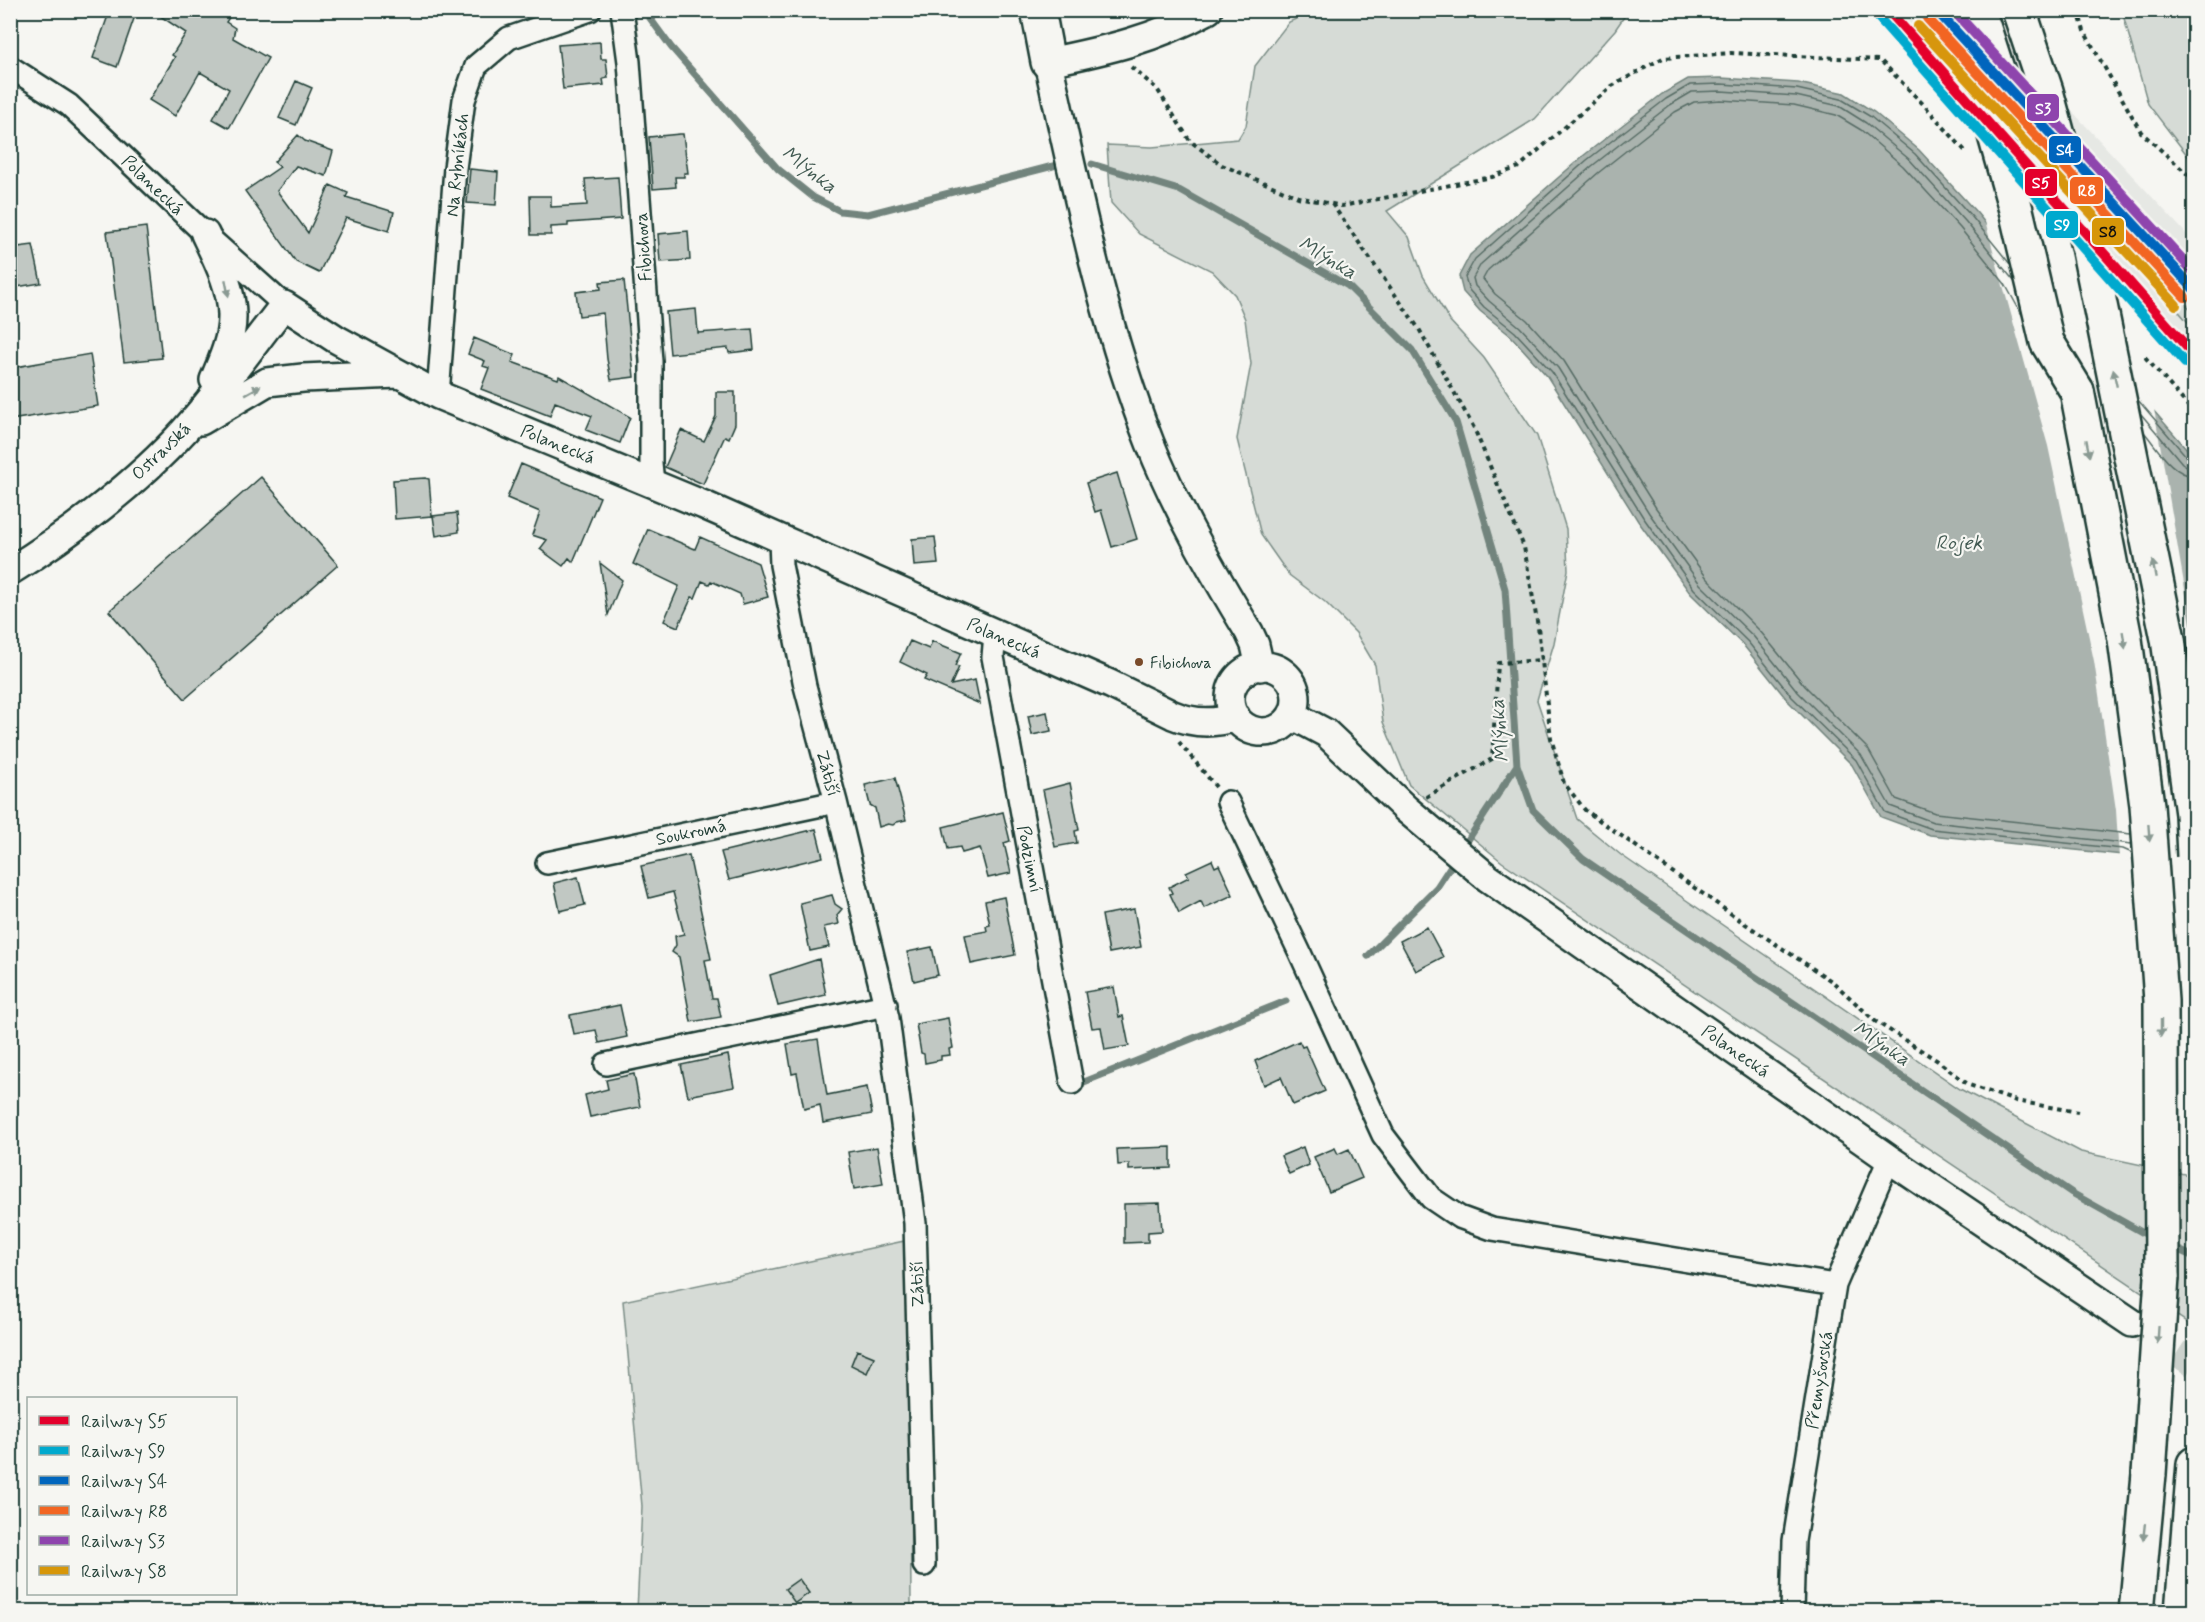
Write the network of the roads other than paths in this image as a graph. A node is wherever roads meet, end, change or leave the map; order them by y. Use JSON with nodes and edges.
{"nodes":[{"id":1,"x":590,"y":10,"type":"edge"},
{"id":2,"x":622,"y":10,"type":"edge"},
{"id":3,"x":1038,"y":10,"type":"edge"},
{"id":4,"x":1208,"y":10,"type":"edge"},
{"id":5,"x":1948,"y":10,"type":"edge"},
{"id":6,"x":1978,"y":10,"type":"edge"},
{"id":7,"x":2019,"y":10,"type":"edge"},
{"id":8,"x":2042,"y":10,"type":"edge"},
{"id":9,"x":1048,"y":62,"type":"junction"},
{"id":10,"x":10,"y":67,"type":"edge"},
{"id":11,"x":206,"y":234,"type":"junction"},
{"id":12,"x":2088,"y":246,"type":"junction"},
{"id":13,"x":284,"y":305,"type":"junction"},
{"id":14,"x":398,"y":374,"type":"junction"},
{"id":15,"x":2077,"y":391,"type":"junction"},
{"id":16,"x":438,"y":395,"type":"junction"},
{"id":17,"x":185,"y":430,"type":"junction"},
{"id":18,"x":653,"y":483,"type":"junction"},
{"id":19,"x":780,"y":540,"type":"junction"},
{"id":20,"x":10,"y":571,"type":"edge"},
{"id":21,"x":994,"y":634,"type":"junction"},
{"id":22,"x":1260,"y":667,"type":"junction"},
{"id":23,"x":1292,"y":715,"type":"junction"},
{"id":24,"x":1236,"y":717,"type":"junction"},
{"id":25,"x":836,"y":802,"type":"junction"},
{"id":26,"x":1227,"y":802,"type":"road end"},
{"id":27,"x":2194,"y":856,"type":"edge"},
{"id":28,"x":547,"y":863,"type":"dead end"},
{"id":29,"x":886,"y":1005,"type":"junction"},
{"id":30,"x":606,"y":1064,"type":"dead end"},
{"id":31,"x":1072,"y":1083,"type":"dead end"},
{"id":32,"x":1890,"y":1159,"type":"junction"},
{"id":33,"x":1835,"y":1285,"type":"junction"},
{"id":34,"x":2132,"y":1323,"type":"tunnel mouth"},
{"id":35,"x":2194,"y":1474,"type":"edge"},
{"id":36,"x":924,"y":1565,"type":"dead end"},
{"id":37,"x":1792,"y":1611,"type":"edge"},
{"id":38,"x":2136,"y":1611,"type":"edge"},
{"id":39,"x":2182,"y":1611,"type":"edge"}],
"edges":[{"from":1,"to":16,"type":"street","name":"Na Rybníkách"},
{"from":2,"to":18,"type":"street","name":"Fibichova"},
{"from":3,"to":9,"type":"highway"},
{"from":4,"to":9,"type":"street"},
{"from":5,"to":15,"type":"highway","bridge":true},
{"from":6,"to":15,"type":"highway","bridge":true},
{"from":7,"to":12,"type":"highway"},
{"from":8,"to":12,"type":"highway"},
{"from":9,"to":22,"type":"street"},
{"from":10,"to":11,"type":"street","name":"Polanecká"},
{"from":11,"to":13,"type":"street","name":"Polanecká"},
{"from":11,"to":17,"type":"street","one_way":true},
{"from":27,"to":12,"type":"highway","one_way":true,"bridge":true},
{"from":13,"to":14,"type":"street","name":"Polanecká"},
{"from":13,"to":17,"type":"street","name":"Ostravská"},
{"from":14,"to":16,"type":"street","name":"Polanecká"},
{"from":17,"to":14,"type":"street","one_way":true},
{"from":15,"to":38,"type":"highway","one_way":true,"bridge":true},
{"from":16,"to":18,"type":"street","name":"Polanecká"},
{"from":17,"to":20,"type":"street","name":"Ostravská"},
{"from":18,"to":19,"type":"street","name":"Polanecká"},
{"from":19,"to":21,"type":"street","name":"Polanecká"},
{"from":19,"to":25,"type":"street","name":"Zátiší"},
{"from":21,"to":24,"type":"street","name":"Polanecká"},
{"from":21,"to":31,"type":"street","name":"Podzimní"},
{"from":22,"to":23,"type":"street"},
{"from":22,"to":24,"type":"street"},
{"from":23,"to":24,"type":"street"},
{"from":23,"to":32,"type":"street","name":"Polanecká"},
{"from":25,"to":28,"type":"street","name":"Soukromá"},
{"from":25,"to":29,"type":"street","name":"Zátiší"},
{"from":26,"to":33,"type":"street"},
{"from":29,"to":30,"type":"street"},
{"from":29,"to":36,"type":"street","name":"Zátiší"},
{"from":32,"to":33,"type":"street","name":"Přemyšovská"},
{"from":32,"to":34,"type":"street","name":"Polanecká"},
{"from":33,"to":37,"type":"street","name":"Přemyšovská"},
{"from":35,"to":39,"type":"highway"}]}
